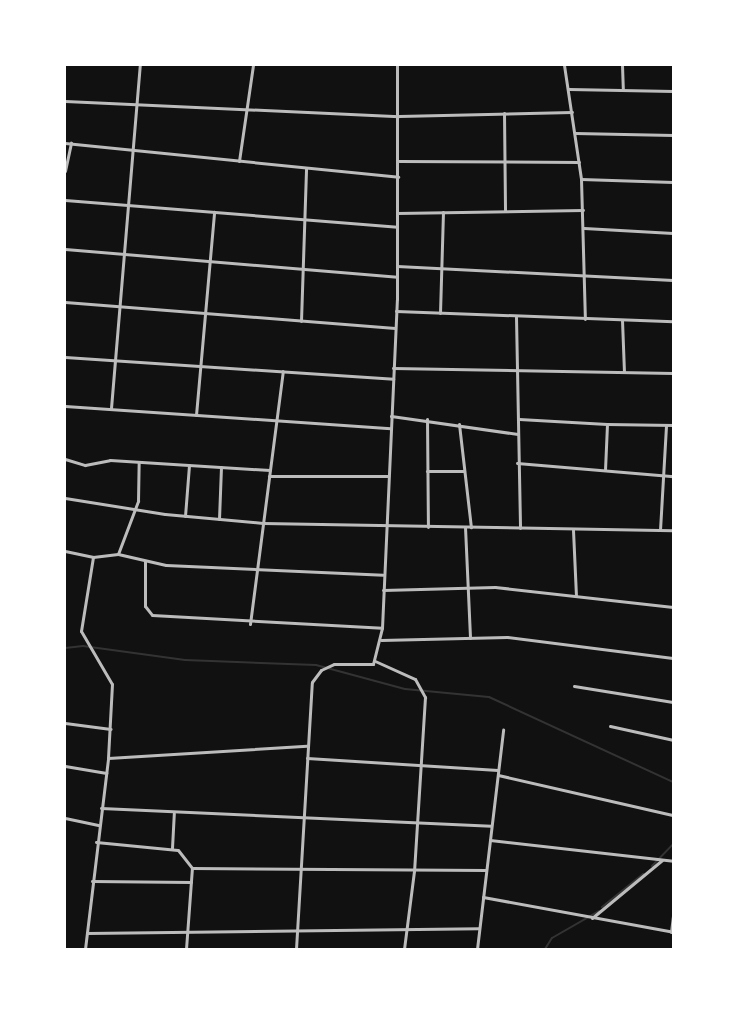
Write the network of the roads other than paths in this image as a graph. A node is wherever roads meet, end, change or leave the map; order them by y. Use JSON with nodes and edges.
{"nodes":[{"id":1,"x":140,"y":65,"type":"edge"},
{"id":2,"x":253,"y":65,"type":"edge"},
{"id":3,"x":397,"y":65,"type":"edge"},
{"id":4,"x":564,"y":65,"type":"edge"},
{"id":5,"x":622,"y":65,"type":"edge"},
{"id":6,"x":568,"y":89,"type":"junction"},
{"id":7,"x":623,"y":90,"type":"junction"},
{"id":8,"x":673,"y":91,"type":"edge"},
{"id":9,"x":65,"y":101,"type":"edge"},
{"id":10,"x":135,"y":106,"type":"junction"},
{"id":11,"x":247,"y":111,"type":"junction"},
{"id":12,"x":572,"y":112,"type":"junction"},
{"id":13,"x":504,"y":113,"type":"junction"},
{"id":14,"x":400,"y":116,"type":"junction"},
{"id":15,"x":575,"y":133,"type":"junction"},
{"id":16,"x":673,"y":136,"type":"edge"},
{"id":17,"x":65,"y":143,"type":"edge"},
{"id":18,"x":71,"y":143,"type":"junction"},
{"id":19,"x":130,"y":150,"type":"junction"},
{"id":20,"x":399,"y":161,"type":"junction"},
{"id":21,"x":239,"y":162,"type":"junction"},
{"id":22,"x":504,"y":162,"type":"junction"},
{"id":23,"x":579,"y":162,"type":"junction"},
{"id":24,"x":306,"y":168,"type":"junction"},
{"id":25,"x":65,"y":171,"type":"edge"},
{"id":26,"x":398,"y":177,"type":"junction"},
{"id":27,"x":581,"y":178,"type":"junction"},
{"id":28,"x":673,"y":182,"type":"edge"},
{"id":29,"x":65,"y":200,"type":"edge"},
{"id":30,"x":125,"y":205,"type":"junction"},
{"id":31,"x":505,"y":210,"type":"junction"},
{"id":32,"x":583,"y":210,"type":"junction"},
{"id":33,"x":214,"y":212,"type":"junction"},
{"id":34,"x":397,"y":212,"type":"junction"},
{"id":35,"x":443,"y":212,"type":"junction"},
{"id":36,"x":302,"y":220,"type":"junction"},
{"id":37,"x":397,"y":227,"type":"junction"},
{"id":38,"x":584,"y":228,"type":"junction"},
{"id":39,"x":673,"y":232,"type":"edge"},
{"id":40,"x":65,"y":249,"type":"edge"},
{"id":41,"x":123,"y":255,"type":"junction"},
{"id":42,"x":210,"y":261,"type":"junction"},
{"id":43,"x":397,"y":266,"type":"junction"},
{"id":44,"x":442,"y":268,"type":"junction"},
{"id":45,"x":302,"y":270,"type":"junction"},
{"id":46,"x":584,"y":273,"type":"junction"},
{"id":47,"x":397,"y":277,"type":"junction"},
{"id":48,"x":673,"y":280,"type":"edge"},
{"id":49,"x":65,"y":302,"type":"edge"},
{"id":50,"x":120,"y":307,"type":"junction"},
{"id":51,"x":396,"y":311,"type":"junction"},
{"id":52,"x":206,"y":313,"type":"junction"},
{"id":53,"x":440,"y":313,"type":"junction"},
{"id":54,"x":516,"y":317,"type":"junction"},
{"id":55,"x":585,"y":319,"type":"junction"},
{"id":56,"x":622,"y":320,"type":"junction"},
{"id":57,"x":301,"y":321,"type":"junction"},
{"id":58,"x":673,"y":321,"type":"edge"},
{"id":59,"x":395,"y":328,"type":"junction"},
{"id":60,"x":65,"y":357,"type":"edge"},
{"id":61,"x":115,"y":360,"type":"junction"},
{"id":62,"x":201,"y":366,"type":"junction"},
{"id":63,"x":393,"y":368,"type":"junction"},
{"id":64,"x":282,"y":371,"type":"junction"},
{"id":65,"x":624,"y":372,"type":"junction"},
{"id":66,"x":519,"y":373,"type":"junction"},
{"id":67,"x":673,"y":373,"type":"edge"},
{"id":68,"x":393,"y":379,"type":"junction"},
{"id":69,"x":65,"y":406,"type":"edge"},
{"id":70,"x":112,"y":408,"type":"junction"},
{"id":71,"x":196,"y":415,"type":"junction"},
{"id":72,"x":392,"y":416,"type":"junction"},
{"id":73,"x":427,"y":419,"type":"junction"},
{"id":74,"x":519,"y":419,"type":"junction"},
{"id":75,"x":277,"y":420,"type":"junction"},
{"id":76,"x":459,"y":424,"type":"junction"},
{"id":77,"x":607,"y":424,"type":"junction"},
{"id":78,"x":666,"y":425,"type":"junction"},
{"id":79,"x":673,"y":425,"type":"edge"},
{"id":80,"x":390,"y":428,"type":"junction"},
{"id":81,"x":518,"y":434,"type":"junction"},
{"id":82,"x":65,"y":459,"type":"edge"},
{"id":83,"x":138,"y":462,"type":"junction"},
{"id":84,"x":516,"y":463,"type":"junction"},
{"id":85,"x":189,"y":465,"type":"junction"},
{"id":86,"x":221,"y":467,"type":"junction"},
{"id":87,"x":270,"y":470,"type":"junction"},
{"id":88,"x":605,"y":470,"type":"junction"},
{"id":89,"x":427,"y":471,"type":"junction"},
{"id":90,"x":464,"y":471,"type":"junction"},
{"id":91,"x":664,"y":475,"type":"junction"},
{"id":92,"x":270,"y":476,"type":"junction"},
{"id":93,"x":388,"y":476,"type":"junction"},
{"id":94,"x":673,"y":476,"type":"edge"},
{"id":95,"x":65,"y":498,"type":"edge"},
{"id":96,"x":136,"y":510,"type":"junction"},
{"id":97,"x":185,"y":516,"type":"junction"},
{"id":98,"x":219,"y":519,"type":"junction"},
{"id":99,"x":263,"y":522,"type":"junction"},
{"id":100,"x":428,"y":527,"type":"junction"},
{"id":101,"x":471,"y":527,"type":"junction"},
{"id":102,"x":385,"y":528,"type":"junction"},
{"id":103,"x":465,"y":528,"type":"junction"},
{"id":104,"x":520,"y":529,"type":"junction"},
{"id":105,"x":573,"y":530,"type":"junction"},
{"id":106,"x":660,"y":530,"type":"junction"},
{"id":107,"x":673,"y":530,"type":"edge"},
{"id":108,"x":65,"y":550,"type":"edge"},
{"id":109,"x":118,"y":554,"type":"junction"},
{"id":110,"x":94,"y":557,"type":"junction"},
{"id":111,"x":145,"y":561,"type":"junction"},
{"id":112,"x":256,"y":572,"type":"junction"},
{"id":113,"x":383,"y":575,"type":"junction"},
{"id":114,"x":468,"y":587,"type":"junction"},
{"id":115,"x":383,"y":590,"type":"junction"},
{"id":116,"x":576,"y":596,"type":"junction"},
{"id":117,"x":673,"y":607,"type":"edge"},
{"id":118,"x":250,"y":624,"type":"junction"},
{"id":119,"x":382,"y":628,"type":"junction"},
{"id":120,"x":470,"y":638,"type":"junction"},
{"id":121,"x":381,"y":640,"type":"junction"},
{"id":122,"x":673,"y":658,"type":"edge"},
{"id":123,"x":375,"y":661,"type":"junction"},
{"id":124,"x":574,"y":686,"type":"dead end"},
{"id":125,"x":673,"y":702,"type":"edge"},
{"id":126,"x":65,"y":723,"type":"edge"},
{"id":127,"x":610,"y":726,"type":"dead end"},
{"id":128,"x":111,"y":729,"type":"junction"},
{"id":129,"x":503,"y":730,"type":"dead end"},
{"id":130,"x":673,"y":740,"type":"edge"},
{"id":131,"x":308,"y":746,"type":"junction"},
{"id":132,"x":108,"y":758,"type":"junction"},
{"id":133,"x":307,"y":758,"type":"junction"},
{"id":134,"x":421,"y":763,"type":"junction"},
{"id":135,"x":65,"y":766,"type":"edge"},
{"id":136,"x":498,"y":770,"type":"junction"},
{"id":137,"x":106,"y":773,"type":"junction"},
{"id":138,"x":498,"y":775,"type":"junction"},
{"id":139,"x":101,"y":808,"type":"junction"},
{"id":140,"x":174,"y":813,"type":"junction"},
{"id":141,"x":673,"y":815,"type":"edge"},
{"id":142,"x":65,"y":818,"type":"edge"},
{"id":143,"x":305,"y":819,"type":"junction"},
{"id":144,"x":418,"y":822,"type":"junction"},
{"id":145,"x":99,"y":825,"type":"junction"},
{"id":146,"x":491,"y":826,"type":"junction"},
{"id":147,"x":490,"y":840,"type":"junction"},
{"id":148,"x":96,"y":842,"type":"junction"},
{"id":149,"x":172,"y":848,"type":"junction"},
{"id":150,"x":662,"y":860,"type":"junction"},
{"id":151,"x":673,"y":861,"type":"edge"},
{"id":152,"x":192,"y":868,"type":"junction"},
{"id":153,"x":303,"y":870,"type":"junction"},
{"id":154,"x":414,"y":870,"type":"junction"},
{"id":155,"x":486,"y":870,"type":"junction"},
{"id":156,"x":92,"y":881,"type":"junction"},
{"id":157,"x":191,"y":882,"type":"junction"},
{"id":158,"x":483,"y":897,"type":"junction"},
{"id":159,"x":673,"y":915,"type":"edge"},
{"id":160,"x":592,"y":918,"type":"junction"},
{"id":161,"x":479,"y":928,"type":"junction"},
{"id":162,"x":407,"y":931,"type":"junction"},
{"id":163,"x":188,"y":932,"type":"junction"},
{"id":164,"x":672,"y":932,"type":"edge"},
{"id":165,"x":87,"y":933,"type":"junction"},
{"id":166,"x":298,"y":934,"type":"junction"},
{"id":167,"x":85,"y":949,"type":"edge"},
{"id":168,"x":186,"y":949,"type":"edge"},
{"id":169,"x":296,"y":949,"type":"edge"},
{"id":170,"x":404,"y":949,"type":"edge"},
{"id":171,"x":477,"y":949,"type":"edge"}],
"edges":[{"from":1,"to":10,"type":"street"},
{"from":2,"to":11,"type":"street"},
{"from":3,"to":14,"type":"street"},
{"from":4,"to":6,"type":"street"},
{"from":5,"to":7,"type":"street"},
{"from":6,"to":7,"type":"street"},
{"from":6,"to":12,"type":"street"},
{"from":7,"to":8,"type":"street"},
{"from":9,"to":10,"type":"street"},
{"from":10,"to":11,"type":"street"},
{"from":10,"to":19,"type":"street"},
{"from":11,"to":14,"type":"street"},
{"from":11,"to":21,"type":"street"},
{"from":12,"to":13,"type":"street"},
{"from":12,"to":15,"type":"street"},
{"from":13,"to":14,"type":"street"},
{"from":13,"to":22,"type":"street"},
{"from":14,"to":20,"type":"street"},
{"from":15,"to":16,"type":"street"},
{"from":15,"to":23,"type":"street"},
{"from":17,"to":18,"type":"street"},
{"from":18,"to":19,"type":"street"},
{"from":18,"to":25,"type":"street"},
{"from":19,"to":21,"type":"street"},
{"from":19,"to":30,"type":"street"},
{"from":20,"to":22,"type":"street"},
{"from":20,"to":26,"type":"street"},
{"from":21,"to":24,"type":"street"},
{"from":22,"to":23,"type":"street"},
{"from":22,"to":31,"type":"street"},
{"from":23,"to":27,"type":"street"},
{"from":24,"to":26,"type":"street"},
{"from":24,"to":36,"type":"street"},
{"from":26,"to":34,"type":"street"},
{"from":27,"to":28,"type":"street"},
{"from":27,"to":32,"type":"street"},
{"from":29,"to":30,"type":"street"},
{"from":30,"to":33,"type":"street"},
{"from":30,"to":41,"type":"street"},
{"from":31,"to":32,"type":"street"},
{"from":31,"to":35,"type":"street"},
{"from":32,"to":38,"type":"street"},
{"from":33,"to":36,"type":"street"},
{"from":33,"to":42,"type":"street"},
{"from":34,"to":35,"type":"street"},
{"from":34,"to":37,"type":"street"},
{"from":35,"to":44,"type":"street"},
{"from":36,"to":37,"type":"street"},
{"from":36,"to":45,"type":"street"},
{"from":37,"to":43,"type":"street"},
{"from":38,"to":39,"type":"street"},
{"from":38,"to":46,"type":"street"},
{"from":40,"to":41,"type":"street"},
{"from":41,"to":42,"type":"street"},
{"from":41,"to":50,"type":"street"},
{"from":42,"to":45,"type":"street"},
{"from":42,"to":52,"type":"street"},
{"from":43,"to":44,"type":"street"},
{"from":43,"to":47,"type":"street"},
{"from":44,"to":46,"type":"street"},
{"from":44,"to":53,"type":"street"},
{"from":45,"to":47,"type":"street"},
{"from":45,"to":57,"type":"street"},
{"from":46,"to":48,"type":"street"},
{"from":46,"to":55,"type":"street"},
{"from":47,"to":51,"type":"street"},
{"from":49,"to":50,"type":"street"},
{"from":50,"to":52,"type":"street"},
{"from":50,"to":61,"type":"street"},
{"from":51,"to":53,"type":"street"},
{"from":51,"to":59,"type":"street"},
{"from":52,"to":57,"type":"street"},
{"from":52,"to":62,"type":"street"},
{"from":53,"to":54,"type":"street"},
{"from":54,"to":55,"type":"street"},
{"from":54,"to":66,"type":"street"},
{"from":55,"to":56,"type":"street"},
{"from":56,"to":58,"type":"street"},
{"from":56,"to":65,"type":"street"},
{"from":57,"to":59,"type":"street"},
{"from":59,"to":63,"type":"street"},
{"from":60,"to":61,"type":"street"},
{"from":61,"to":62,"type":"street"},
{"from":61,"to":70,"type":"street"},
{"from":62,"to":64,"type":"street"},
{"from":62,"to":71,"type":"street"},
{"from":63,"to":66,"type":"street"},
{"from":63,"to":68,"type":"street"},
{"from":64,"to":68,"type":"street"},
{"from":64,"to":75,"type":"street"},
{"from":65,"to":66,"type":"street"},
{"from":65,"to":67,"type":"street"},
{"from":66,"to":74,"type":"street"},
{"from":68,"to":72,"type":"street"},
{"from":69,"to":70,"type":"street"},
{"from":70,"to":71,"type":"street"},
{"from":71,"to":75,"type":"street"},
{"from":72,"to":73,"type":"street"},
{"from":72,"to":80,"type":"street"},
{"from":73,"to":76,"type":"street"},
{"from":73,"to":89,"type":"street"},
{"from":74,"to":77,"type":"street"},
{"from":74,"to":81,"type":"street"},
{"from":75,"to":80,"type":"street"},
{"from":75,"to":87,"type":"street"},
{"from":76,"to":81,"type":"street"},
{"from":76,"to":90,"type":"street"},
{"from":77,"to":78,"type":"street"},
{"from":77,"to":88,"type":"street"},
{"from":78,"to":79,"type":"street"},
{"from":78,"to":91,"type":"street"},
{"from":80,"to":93,"type":"street"},
{"from":81,"to":84,"type":"street"},
{"from":82,"to":83,"type":"street"},
{"from":83,"to":85,"type":"street"},
{"from":83,"to":96,"type":"street"},
{"from":84,"to":88,"type":"street"},
{"from":84,"to":104,"type":"street"},
{"from":85,"to":86,"type":"street"},
{"from":85,"to":97,"type":"street"},
{"from":86,"to":87,"type":"street"},
{"from":86,"to":98,"type":"street"},
{"from":87,"to":92,"type":"street"},
{"from":88,"to":91,"type":"street"},
{"from":89,"to":90,"type":"street"},
{"from":89,"to":100,"type":"street"},
{"from":90,"to":101,"type":"street"},
{"from":91,"to":94,"type":"street"},
{"from":91,"to":106,"type":"street"},
{"from":92,"to":93,"type":"street"},
{"from":92,"to":99,"type":"street"},
{"from":93,"to":102,"type":"street"},
{"from":95,"to":96,"type":"street"},
{"from":96,"to":97,"type":"street"},
{"from":96,"to":109,"type":"street"},
{"from":97,"to":98,"type":"street"},
{"from":98,"to":99,"type":"street"},
{"from":99,"to":102,"type":"street"},
{"from":99,"to":112,"type":"street"},
{"from":100,"to":102,"type":"street"},
{"from":100,"to":103,"type":"street"},
{"from":101,"to":103,"type":"street"},
{"from":101,"to":104,"type":"street"},
{"from":102,"to":113,"type":"street"},
{"from":103,"to":114,"type":"street"},
{"from":104,"to":105,"type":"street"},
{"from":105,"to":106,"type":"street"},
{"from":105,"to":116,"type":"street"},
{"from":106,"to":107,"type":"street"},
{"from":108,"to":110,"type":"street"},
{"from":109,"to":110,"type":"street"},
{"from":109,"to":111,"type":"street"},
{"from":110,"to":128,"type":"street"},
{"from":111,"to":112,"type":"street"},
{"from":111,"to":118,"type":"street"},
{"from":112,"to":113,"type":"street"},
{"from":112,"to":118,"type":"street"},
{"from":113,"to":115,"type":"street"},
{"from":114,"to":115,"type":"street"},
{"from":114,"to":116,"type":"street"},
{"from":114,"to":120,"type":"street"},
{"from":115,"to":119,"type":"street"},
{"from":116,"to":117,"type":"street"},
{"from":118,"to":119,"type":"street"},
{"from":119,"to":121,"type":"street"},
{"from":120,"to":121,"type":"street"},
{"from":120,"to":122,"type":"street"},
{"from":121,"to":123,"type":"street"},
{"from":123,"to":131,"type":"street"},
{"from":123,"to":134,"type":"street"},
{"from":124,"to":125,"type":"street"},
{"from":126,"to":128,"type":"street"},
{"from":127,"to":130,"type":"street"},
{"from":128,"to":132,"type":"street"},
{"from":129,"to":136,"type":"street"},
{"from":131,"to":132,"type":"street"},
{"from":131,"to":133,"type":"street"},
{"from":132,"to":137,"type":"street"},
{"from":133,"to":134,"type":"street"},
{"from":133,"to":143,"type":"street"},
{"from":134,"to":136,"type":"street"},
{"from":134,"to":144,"type":"street"},
{"from":135,"to":137,"type":"street"},
{"from":136,"to":138,"type":"street"},
{"from":137,"to":139,"type":"street"},
{"from":138,"to":141,"type":"street"},
{"from":138,"to":146,"type":"street"},
{"from":139,"to":140,"type":"street"},
{"from":139,"to":145,"type":"street"},
{"from":140,"to":143,"type":"street"},
{"from":140,"to":149,"type":"street"},
{"from":142,"to":145,"type":"street"},
{"from":143,"to":144,"type":"street"},
{"from":143,"to":153,"type":"street"},
{"from":144,"to":146,"type":"street"},
{"from":144,"to":154,"type":"street"},
{"from":145,"to":148,"type":"street"},
{"from":146,"to":147,"type":"street"},
{"from":147,"to":150,"type":"street"},
{"from":147,"to":155,"type":"street"},
{"from":148,"to":149,"type":"street"},
{"from":148,"to":156,"type":"street"},
{"from":149,"to":152,"type":"street"},
{"from":150,"to":151,"type":"street"},
{"from":150,"to":160,"type":"street"},
{"from":152,"to":153,"type":"street"},
{"from":152,"to":157,"type":"street"},
{"from":153,"to":154,"type":"street"},
{"from":153,"to":166,"type":"street"},
{"from":154,"to":155,"type":"street"},
{"from":154,"to":162,"type":"street"},
{"from":155,"to":158,"type":"street"},
{"from":156,"to":157,"type":"street"},
{"from":156,"to":165,"type":"street"},
{"from":157,"to":163,"type":"street"},
{"from":158,"to":160,"type":"street"},
{"from":158,"to":161,"type":"street"},
{"from":159,"to":164,"type":"street"},
{"from":160,"to":164,"type":"street"},
{"from":161,"to":162,"type":"street"},
{"from":161,"to":171,"type":"street"},
{"from":162,"to":166,"type":"street"},
{"from":162,"to":170,"type":"street"},
{"from":163,"to":165,"type":"street"},
{"from":163,"to":166,"type":"street"},
{"from":163,"to":168,"type":"street"},
{"from":165,"to":167,"type":"street"},
{"from":166,"to":169,"type":"street"}]}
